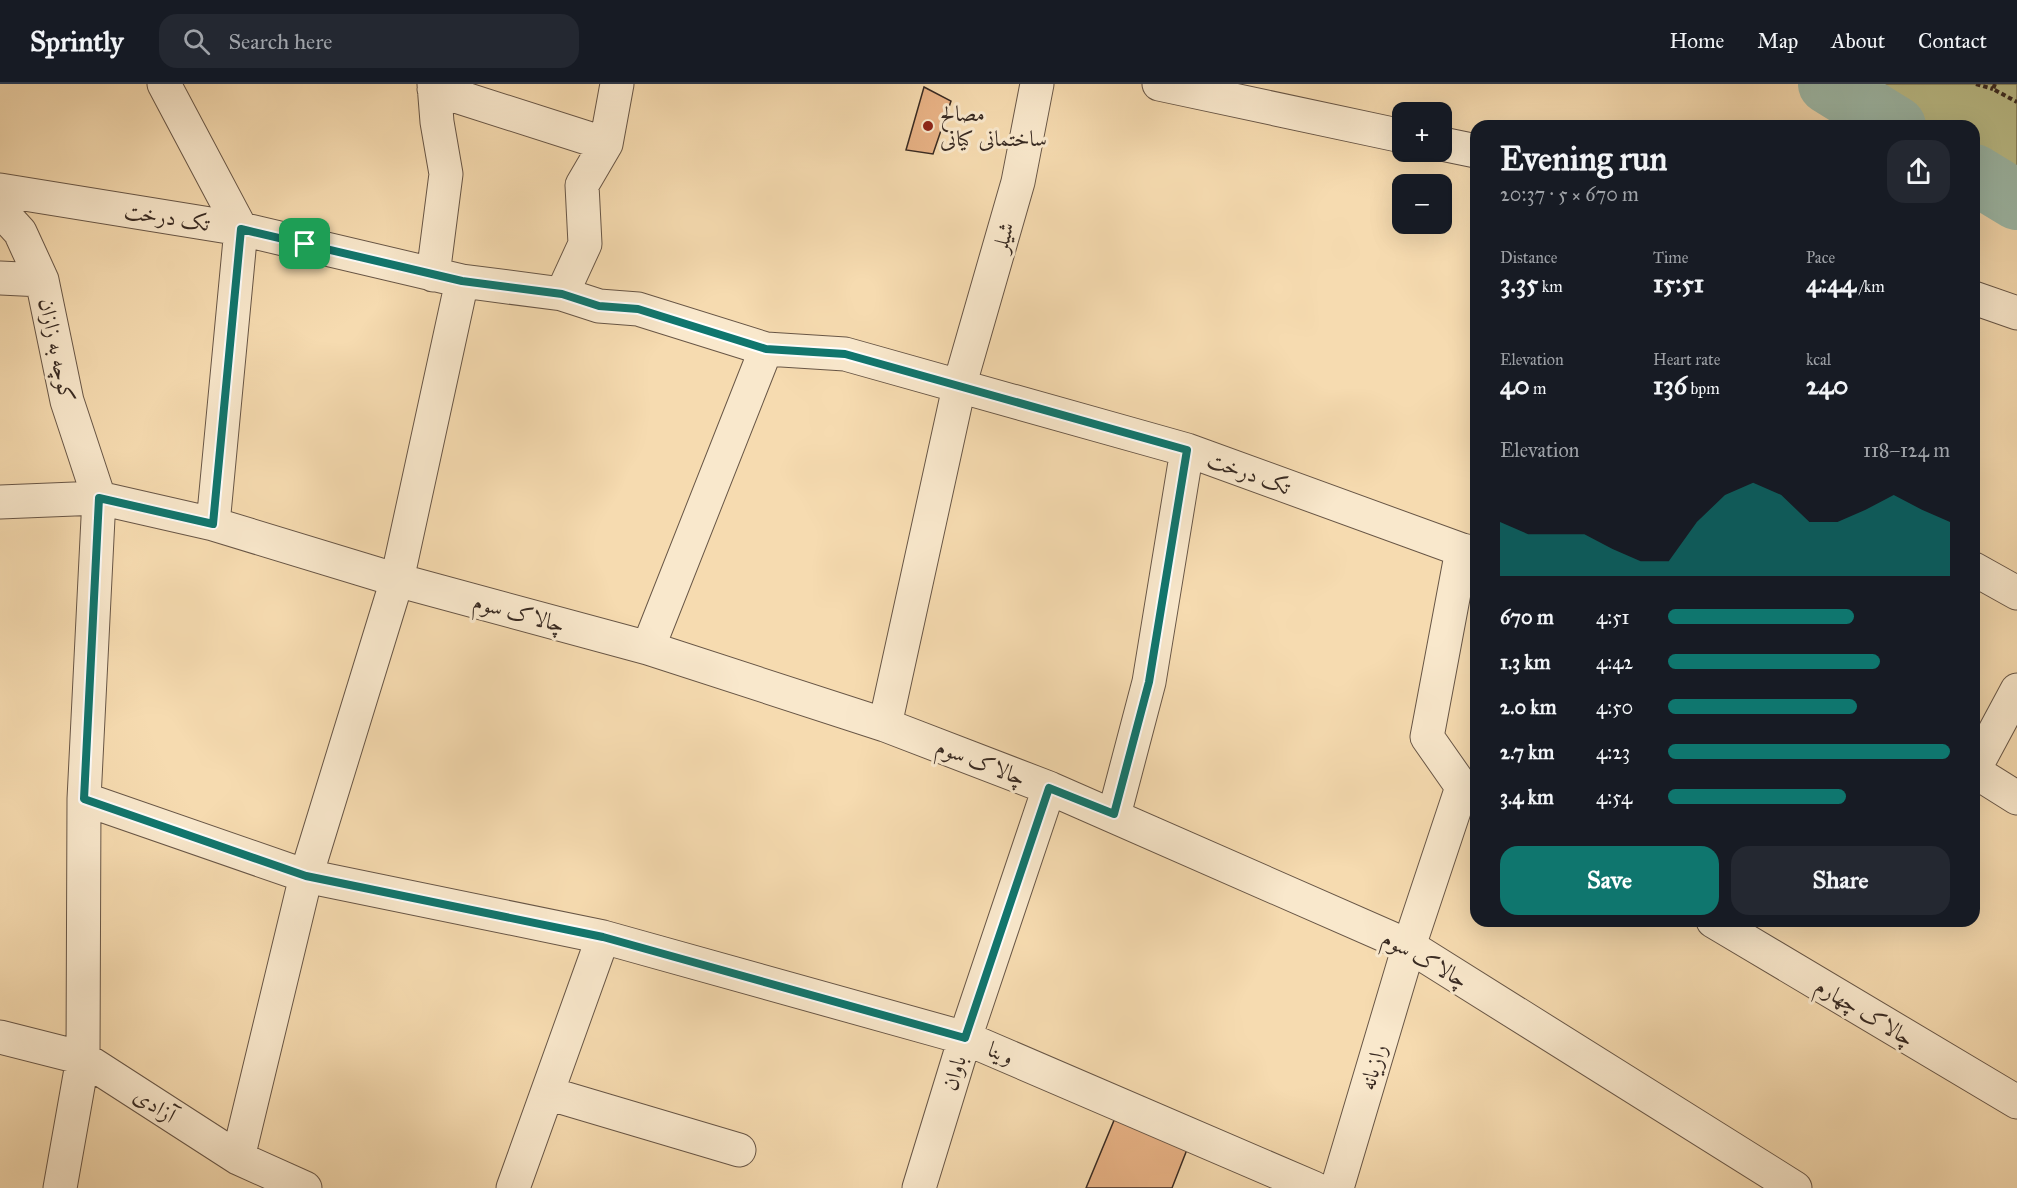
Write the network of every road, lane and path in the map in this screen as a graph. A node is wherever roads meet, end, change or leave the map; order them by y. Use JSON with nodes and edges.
{"nodes":[{"id":1,"x":164,"y":84,"type":"edge"},
{"id":2,"x":617,"y":84,"type":"edge"},
{"id":3,"x":1038,"y":84,"type":"edge"},
{"id":4,"x":1159,"y":84,"type":"edge"},
{"id":5,"x":1976,"y":84,"type":"edge"},
{"id":6,"x":434,"y":86,"type":"edge"},
{"id":7,"x":1994,"y":86,"type":"edge"},
{"id":8,"x":2017,"y":102,"type":"edge"},
{"id":9,"x":1392,"y":134,"type":"edge"},
{"id":10,"x":606,"y":144,"type":"junction"},
{"id":11,"x":1452,"y":146,"type":"edge"},
{"id":12,"x":1470,"y":151,"type":"edge"},
{"id":13,"x":0,"y":190,"type":"edge"},
{"id":14,"x":0,"y":210,"type":"edge"},
{"id":15,"x":241,"y":229,"type":"junction"},
{"id":16,"x":0,"y":278,"type":"edge"},
{"id":17,"x":448,"y":278,"type":"junction"},
{"id":18,"x":42,"y":280,"type":"junction"},
{"id":19,"x":562,"y":294,"type":"junction"},
{"id":20,"x":1980,"y":300,"type":"edge"},
{"id":21,"x":2017,"y":313,"type":"edge"},
{"id":22,"x":766,"y":349,"type":"junction"},
{"id":23,"x":959,"y":387,"type":"junction"},
{"id":24,"x":1187,"y":450,"type":"junction"},
{"id":25,"x":99,"y":498,"type":"junction"},
{"id":26,"x":0,"y":502,"type":"edge"},
{"id":27,"x":213,"y":524,"type":"junction"},
{"id":28,"x":1469,"y":552,"type":"edge"},
{"id":29,"x":1980,"y":571,"type":"edge"},
{"id":30,"x":397,"y":580,"type":"junction"},
{"id":31,"x":2017,"y":593,"type":"edge"},
{"id":32,"x":648,"y":648,"type":"junction"},
{"id":33,"x":2017,"y":690,"type":"edge"},
{"id":34,"x":885,"y":725,"type":"junction"},
{"id":35,"x":1980,"y":759,"type":"edge"},
{"id":36,"x":1980,"y":774,"type":"edge"},
{"id":37,"x":1049,"y":788,"type":"junction"},
{"id":38,"x":1469,"y":790,"type":"edge"},
{"id":39,"x":2017,"y":798,"type":"edge"},
{"id":40,"x":84,"y":799,"type":"junction"},
{"id":41,"x":1114,"y":814,"type":"junction"},
{"id":42,"x":306,"y":876,"type":"junction"},
{"id":43,"x":1723,"y":927,"type":"edge"},
{"id":44,"x":603,"y":937,"type":"junction"},
{"id":45,"x":1409,"y":946,"type":"junction"},
{"id":46,"x":0,"y":1037,"type":"edge"},
{"id":47,"x":965,"y":1038,"type":"junction"},
{"id":48,"x":83,"y":1058,"type":"junction"},
{"id":49,"x":547,"y":1093,"type":"junction"},
{"id":50,"x":2017,"y":1102,"type":"edge"},
{"id":51,"x":740,"y":1150,"type":"dead end"},
{"id":52,"x":238,"y":1158,"type":"junction"},
{"id":53,"x":60,"y":1188,"type":"edge"},
{"id":54,"x":305,"y":1188,"type":"edge"},
{"id":55,"x":513,"y":1188,"type":"edge"},
{"id":56,"x":919,"y":1188,"type":"edge"},
{"id":57,"x":1314,"y":1188,"type":"edge"},
{"id":58,"x":1337,"y":1188,"type":"edge"},
{"id":59,"x":1795,"y":1188,"type":"edge"}],
"edges":[{"from":1,"to":15,"type":"street"},
{"from":2,"to":10,"type":"street"},
{"from":3,"to":23,"type":"street","name":"شیلر"},
{"from":4,"to":9,"type":"street"},
{"from":5,"to":7,"type":"path"},
{"from":6,"to":10,"type":"street"},
{"from":6,"to":17,"type":"street"},
{"from":7,"to":8,"type":"path"},
{"from":10,"to":19,"type":"street"},
{"from":11,"to":12,"type":"street"},
{"from":13,"to":15,"type":"street","name":"تک درخت"},
{"from":14,"to":18,"type":"street","name":"کوچه به زازان"},
{"from":15,"to":17,"type":"street","name":"تک درخت"},
{"from":15,"to":27,"type":"street"},
{"from":16,"to":18,"type":"street"},
{"from":17,"to":19,"type":"street","name":"تک درخت"},
{"from":17,"to":30,"type":"street"},
{"from":18,"to":25,"type":"street","name":"کوچه به زازان"},
{"from":19,"to":22,"type":"street","name":"تک درخت"},
{"from":20,"to":21,"type":"street"},
{"from":22,"to":23,"type":"street","name":"تک درخت"},
{"from":22,"to":32,"type":"street"},
{"from":23,"to":24,"type":"street","name":"تک درخت"},
{"from":23,"to":34,"type":"street","name":"شیلر"},
{"from":24,"to":28,"type":"street","name":"تک درخت"},
{"from":24,"to":41,"type":"street"},
{"from":25,"to":26,"type":"street","name":"چالاک سوم"},
{"from":25,"to":27,"type":"street","name":"چالاک سوم"},
{"from":25,"to":40,"type":"street"},
{"from":27,"to":30,"type":"street","name":"چالاک سوم"},
{"from":28,"to":38,"type":"street"},
{"from":29,"to":31,"type":"street"},
{"from":30,"to":32,"type":"street","name":"چالاک سوم"},
{"from":30,"to":42,"type":"street"},
{"from":32,"to":34,"type":"street","name":"چالاک سوم"},
{"from":33,"to":35,"type":"street"},
{"from":34,"to":37,"type":"street","name":"چالاک سوم"},
{"from":36,"to":39,"type":"street"},
{"from":37,"to":41,"type":"street","name":"چالاک سوم"},
{"from":37,"to":47,"type":"street","name":"باوان"},
{"from":38,"to":45,"type":"street","name":"رازیانه"},
{"from":40,"to":42,"type":"street","name":"وینا"},
{"from":40,"to":48,"type":"street"},
{"from":41,"to":45,"type":"street","name":"چالاک سوم"},
{"from":42,"to":44,"type":"street","name":"وینا"},
{"from":42,"to":52,"type":"street"},
{"from":43,"to":50,"type":"street","name":"چالاک چهارم"},
{"from":44,"to":47,"type":"street","name":"وینا"},
{"from":44,"to":49,"type":"street"},
{"from":45,"to":58,"type":"street","name":"رازیانه"},
{"from":45,"to":59,"type":"street","name":"چالاک سوم"},
{"from":46,"to":48,"type":"street","name":"آزادی"},
{"from":47,"to":56,"type":"street","name":"باوان"},
{"from":47,"to":57,"type":"street","name":"وینا"},
{"from":48,"to":52,"type":"street","name":"آزادی"},
{"from":48,"to":53,"type":"street"},
{"from":49,"to":51,"type":"street"},
{"from":49,"to":55,"type":"street"},
{"from":52,"to":54,"type":"street","name":"آزادی"}]}
